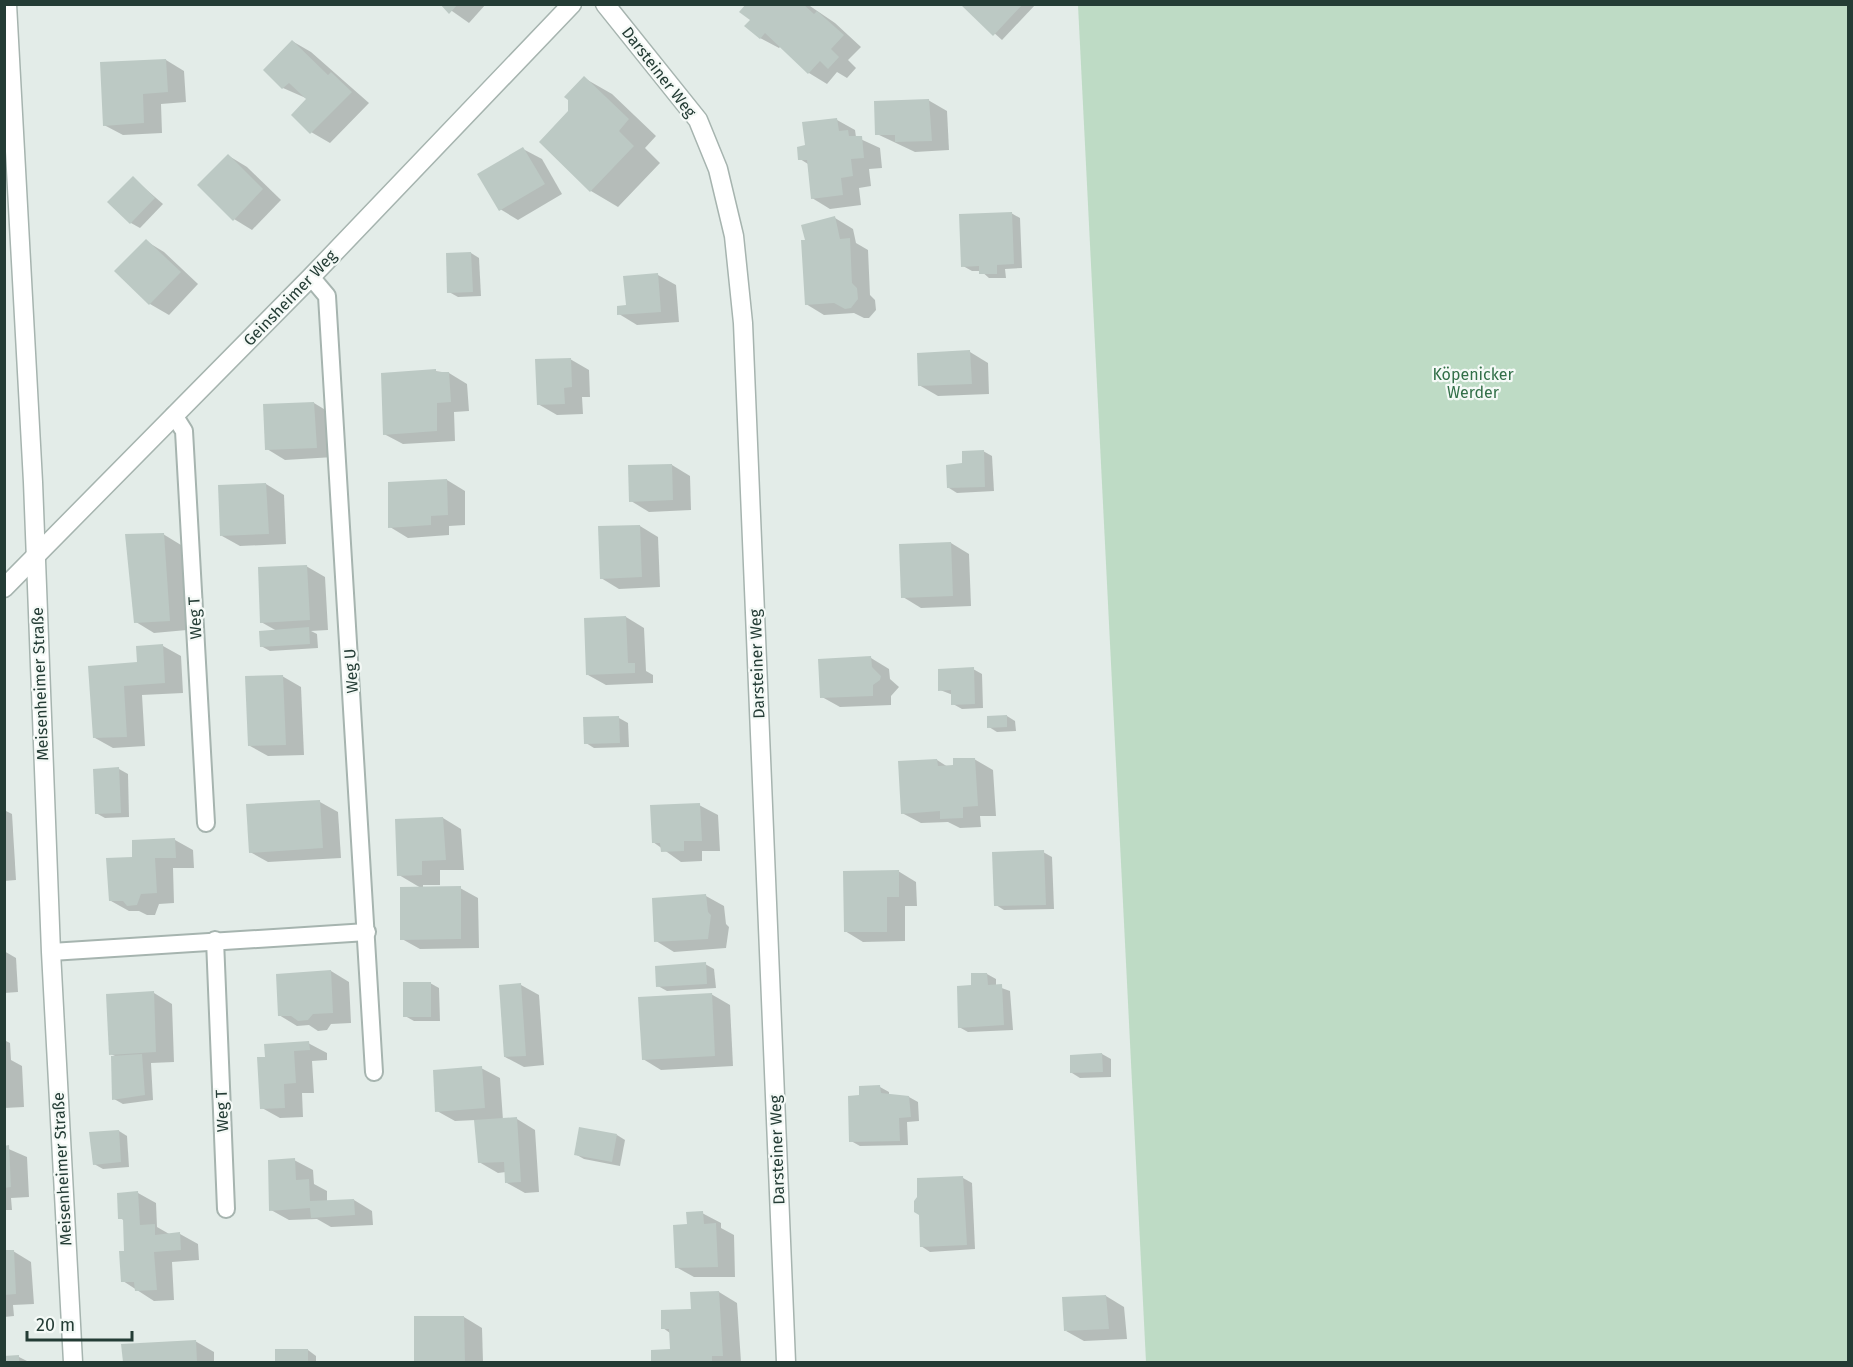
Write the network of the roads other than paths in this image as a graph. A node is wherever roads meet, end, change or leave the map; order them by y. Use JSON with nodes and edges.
{"nodes":[{"id":1,"x":8,"y":4,"type":"edge"},
{"id":2,"x":572,"y":4,"type":"edge"},
{"id":3,"x":605,"y":4,"type":"edge"},
{"id":4,"x":311,"y":276,"type":"junction"},
{"id":5,"x":174,"y":416,"type":"junction"},
{"id":6,"x":35,"y":558,"type":"junction"},
{"id":7,"x":4,"y":588,"type":"edge"},
{"id":8,"x":206,"y":823,"type":"dead end"},
{"id":9,"x":367,"y":932,"type":"junction"},
{"id":10,"x":215,"y":940,"type":"junction"},
{"id":11,"x":51,"y":952,"type":"junction"},
{"id":12,"x":374,"y":1072,"type":"dead end"},
{"id":13,"x":226,"y":1209,"type":"dead end"},
{"id":14,"x":73,"y":1362,"type":"edge"},
{"id":15,"x":786,"y":1362,"type":"edge"}],
"edges":[{"from":1,"to":6,"type":"street","name":"Meisenheimer Straße"},
{"from":2,"to":4,"type":"street","name":"Geinsheimer Weg"},
{"from":3,"to":15,"type":"street","name":"Darsteiner Weg"},
{"from":4,"to":5,"type":"street","name":"Geinsheimer Weg"},
{"from":4,"to":9,"type":"lane","name":"Weg U"},
{"from":5,"to":6,"type":"street","name":"Geinsheimer Weg"},
{"from":5,"to":8,"type":"lane","name":"Weg T"},
{"from":6,"to":7,"type":"street","name":"Geinsheimer Weg"},
{"from":6,"to":11,"type":"street","name":"Meisenheimer Straße"},
{"from":9,"to":10,"type":"lane"},
{"from":9,"to":12,"type":"lane","name":"Weg U"},
{"from":10,"to":11,"type":"lane"},
{"from":10,"to":13,"type":"lane","name":"Weg T"},
{"from":11,"to":14,"type":"street","name":"Meisenheimer Straße"}]}
